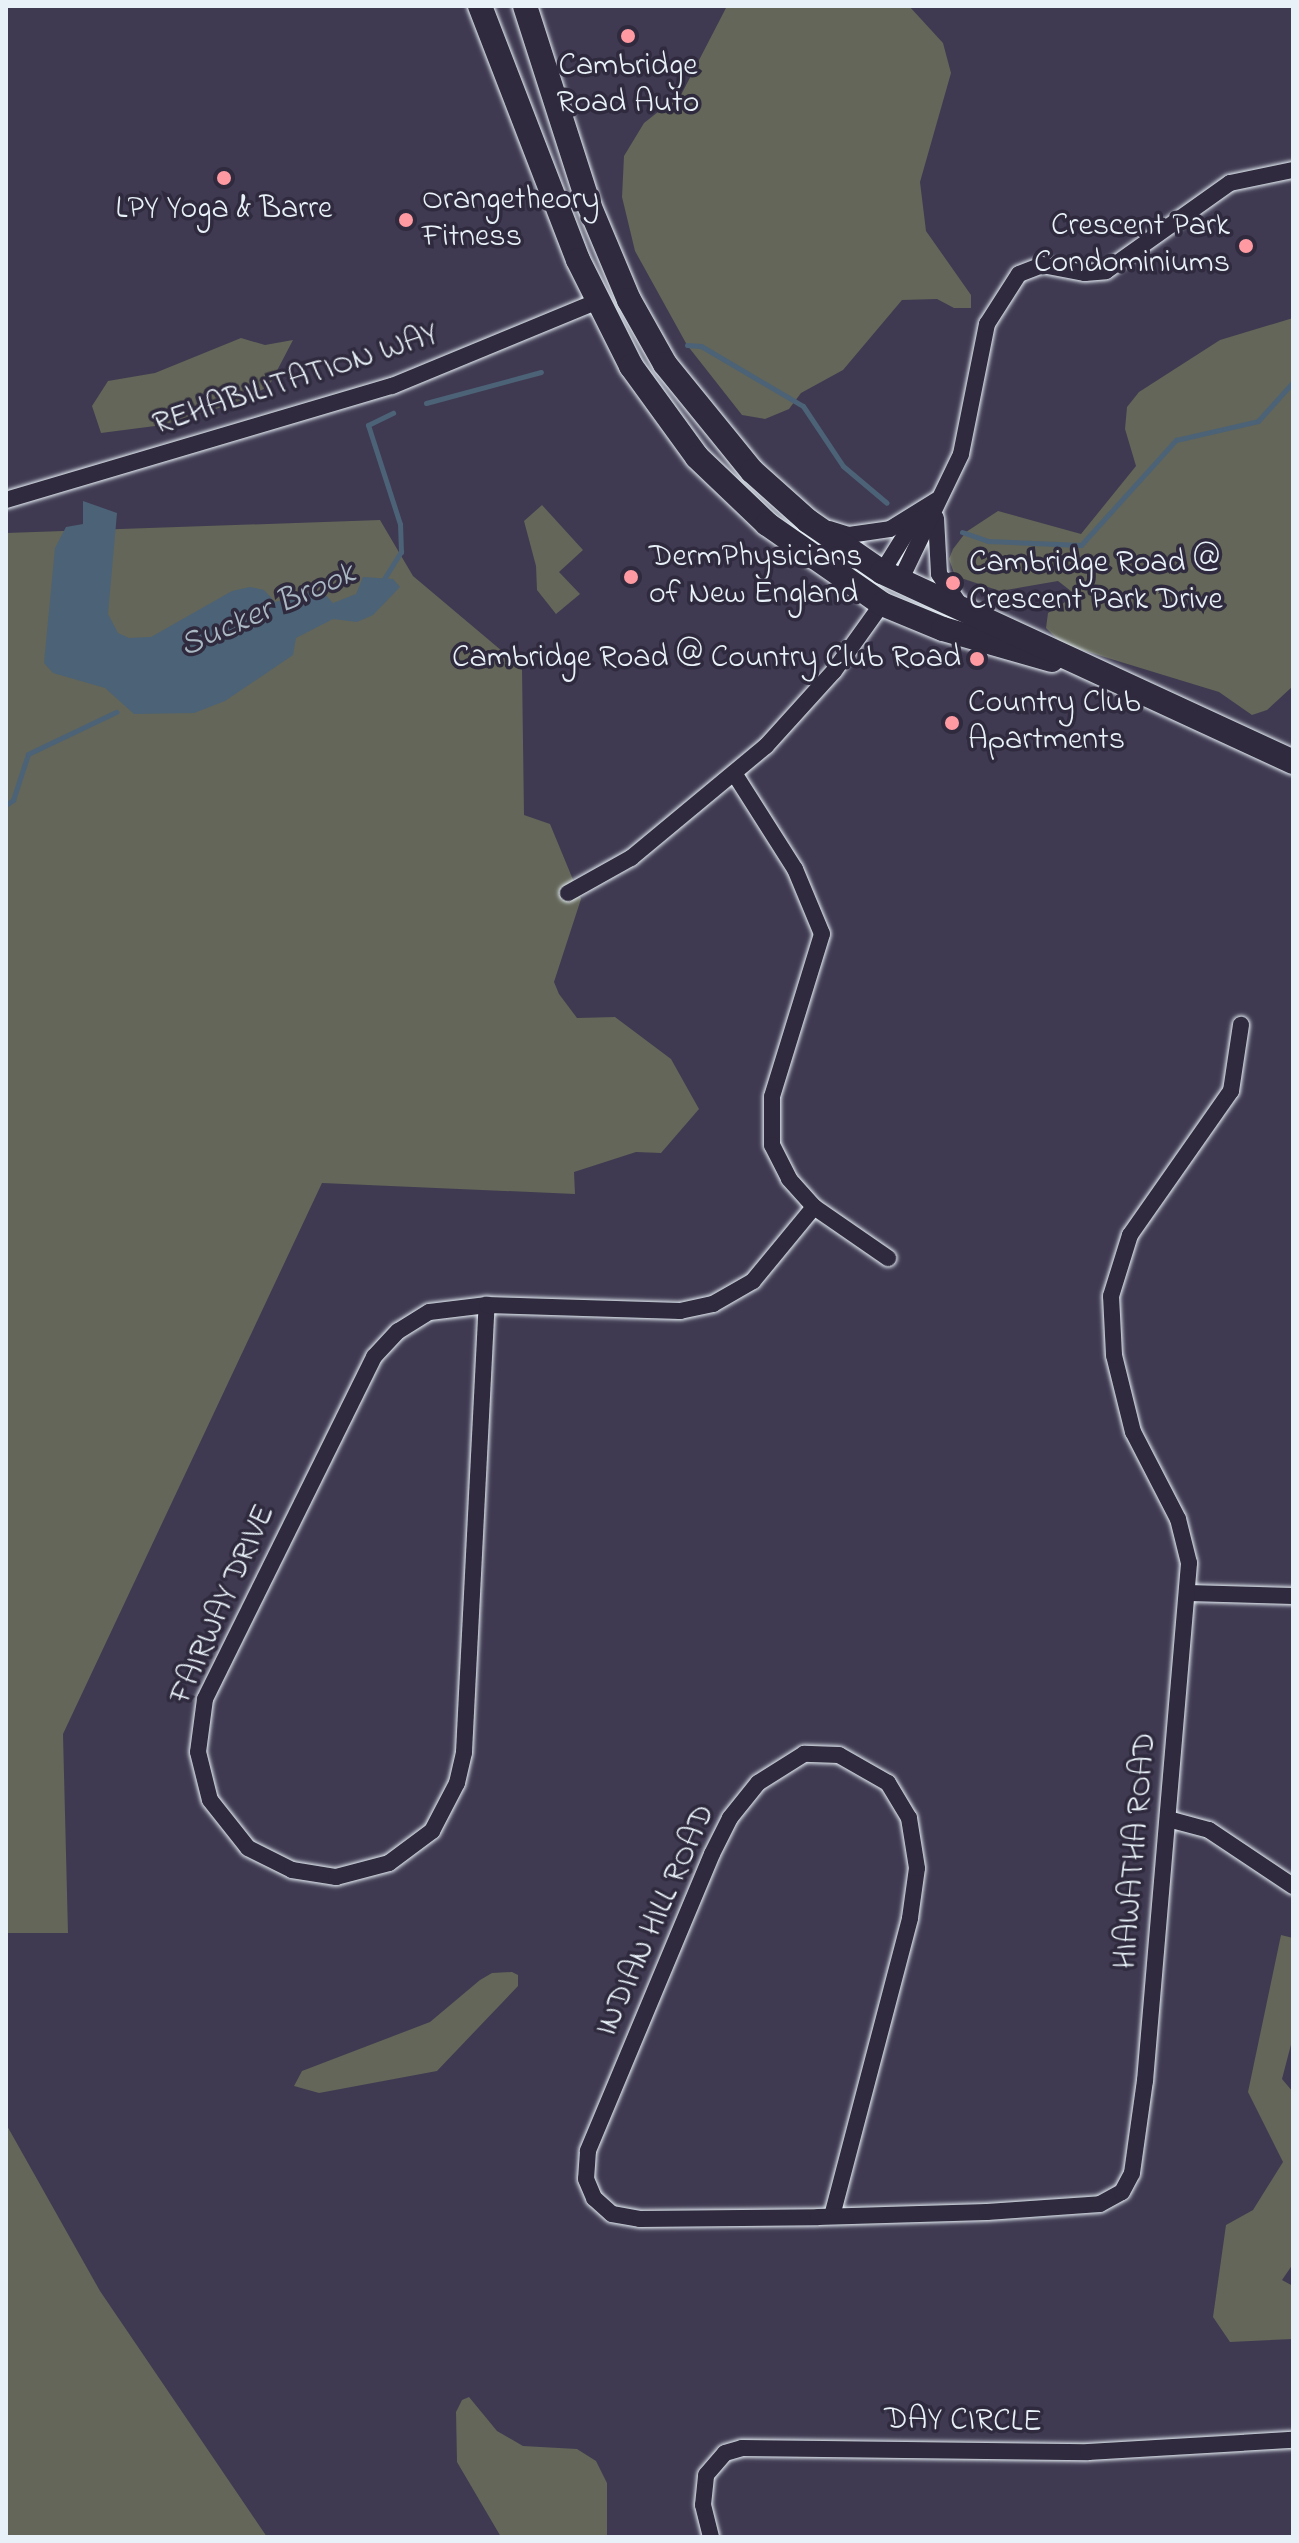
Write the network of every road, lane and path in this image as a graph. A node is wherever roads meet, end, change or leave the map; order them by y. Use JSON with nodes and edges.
{"nodes":[{"id":1,"x":480,"y":6,"type":"edge"},
{"id":2,"x":525,"y":6,"type":"edge"},
{"id":3,"x":553,"y":93,"type":"junction"},
{"id":4,"x":519,"y":106,"type":"junction"},
{"id":5,"x":1293,"y":170,"type":"edge"},
{"id":6,"x":598,"y":301,"type":"junction"},
{"id":7,"x":6,"y":500,"type":"edge"},
{"id":8,"x":937,"y":500,"type":"junction"},
{"id":9,"x":788,"y":504,"type":"junction"},
{"id":10,"x":918,"y":515,"type":"junction"},
{"id":11,"x":891,"y":577,"type":"junction"},
{"id":12,"x":882,"y":604,"type":"junction"},
{"id":13,"x":970,"y":612,"type":"junction"},
{"id":14,"x":1097,"y":671,"type":"junction"},
{"id":15,"x":1293,"y":762,"type":"edge"},
{"id":16,"x":734,"y":773,"type":"junction"},
{"id":17,"x":568,"y":893,"type":"dead end"},
{"id":18,"x":1241,"y":1025,"type":"dead end"},
{"id":19,"x":814,"y":1207,"type":"junction"},
{"id":20,"x":888,"y":1258,"type":"dead end"},
{"id":21,"x":487,"y":1305,"type":"junction"},
{"id":22,"x":1188,"y":1593,"type":"junction"},
{"id":23,"x":1293,"y":1596,"type":"edge"},
{"id":24,"x":1168,"y":1819,"type":"junction"},
{"id":25,"x":1293,"y":1886,"type":"edge"},
{"id":26,"x":594,"y":2198,"type":"joint"},
{"id":27,"x":832,"y":2216,"type":"junction"},
{"id":28,"x":1293,"y":2440,"type":"edge"},
{"id":29,"x":711,"y":2537,"type":"edge"}],
"edges":[{"from":1,"to":4,"type":"highway"},
{"from":2,"to":3,"type":"highway"},
{"from":3,"to":4,"type":"highway"},
{"from":3,"to":9,"type":"highway"},
{"from":4,"to":6,"type":"highway"},
{"from":5,"to":8,"type":"street"},
{"from":6,"to":7,"type":"street","name":"REHABILITATION WAY"},
{"from":6,"to":12,"type":"highway"},
{"from":8,"to":10,"type":"street"},
{"from":8,"to":11,"type":"street"},
{"from":8,"to":13,"type":"street"},
{"from":9,"to":10,"type":"street"},
{"from":9,"to":11,"type":"highway"},
{"from":10,"to":11,"type":"street"},
{"from":11,"to":12,"type":"highway"},
{"from":11,"to":13,"type":"highway"},
{"from":12,"to":14,"type":"highway"},
{"from":12,"to":16,"type":"street"},
{"from":13,"to":14,"type":"highway"},
{"from":14,"to":15,"type":"highway"},
{"from":16,"to":17,"type":"street"},
{"from":16,"to":19,"type":"street"},
{"from":18,"to":22,"type":"street","name":"HIAWATHA ROAD"},
{"from":19,"to":20,"type":"street"},
{"from":19,"to":21,"type":"street","name":"FAIRWAY DRIVE"},
{"from":21,"to":21,"type":"street","name":"FAIRWAY DRIVE"},
{"from":22,"to":23,"type":"street"},
{"from":22,"to":24,"type":"street","name":"HIAWATHA ROAD"},
{"from":24,"to":25,"type":"street"},
{"from":24,"to":27,"type":"street","name":"HIAWATHA ROAD"},
{"from":26,"to":27,"type":"street","name":"HIAWATHA ROAD"},
{"from":26,"to":27,"type":"street","name":"INDIAN HILL ROAD"},
{"from":28,"to":29,"type":"street","name":"DAY CIRCLE"}]}
